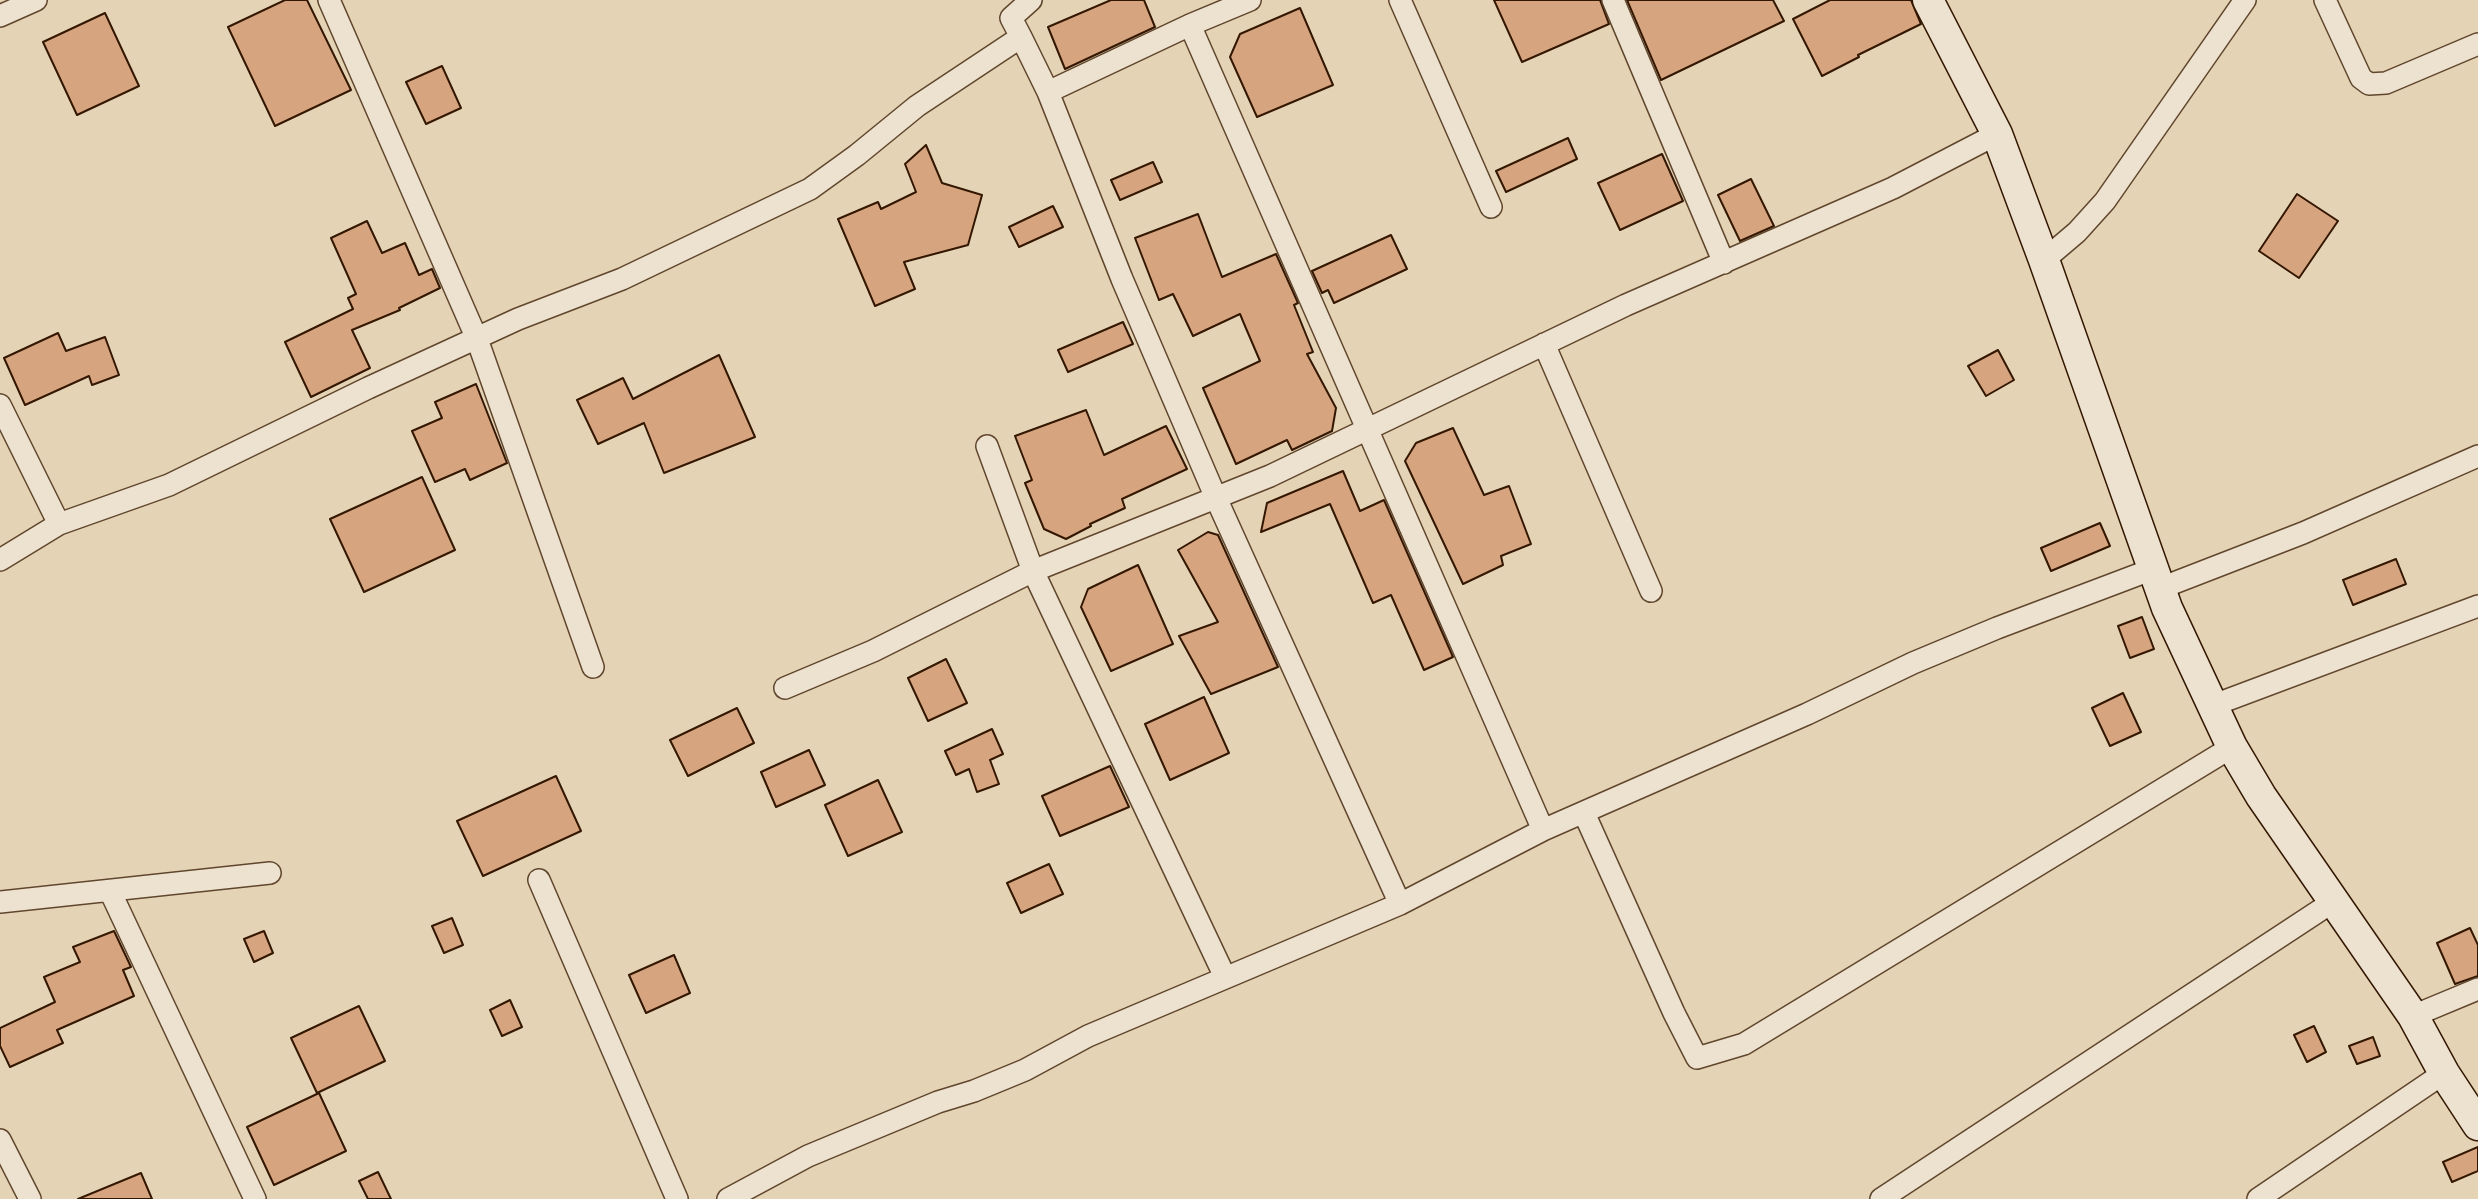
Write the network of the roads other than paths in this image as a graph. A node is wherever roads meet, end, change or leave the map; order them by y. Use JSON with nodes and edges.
{"nodes":[{"id":1,"x":36,"y":0,"type":"edge"},
{"id":2,"x":329,"y":0,"type":"edge"},
{"id":3,"x":1031,"y":0,"type":"edge"},
{"id":4,"x":1250,"y":0,"type":"edge"},
{"id":5,"x":1400,"y":0,"type":"edge"},
{"id":6,"x":1613,"y":0,"type":"edge"},
{"id":7,"x":1928,"y":0,"type":"edge"},
{"id":8,"x":2245,"y":0,"type":"edge"},
{"id":9,"x":2325,"y":0,"type":"edge"},
{"id":10,"x":1007,"y":9,"type":"edge"},
{"id":11,"x":0,"y":16,"type":"edge"},
{"id":12,"x":1190,"y":24,"type":"junction"},
{"id":13,"x":1021,"y":37,"type":"junction"},
{"id":14,"x":2478,"y":44,"type":"edge"},
{"id":15,"x":1048,"y":92,"type":"junction"},
{"id":16,"x":1997,"y":134,"type":"junction"},
{"id":17,"x":1491,"y":207,"type":"dead end"},
{"id":18,"x":2044,"y":260,"type":"junction"},
{"id":19,"x":1724,"y":263,"type":"junction"},
{"id":20,"x":477,"y":339,"type":"junction"},
{"id":21,"x":1544,"y":344,"type":"junction"},
{"id":22,"x":0,"y":405,"type":"edge"},
{"id":23,"x":1368,"y":430,"type":"junction"},
{"id":24,"x":987,"y":446,"type":"dead end"},
{"id":25,"x":2478,"y":456,"type":"edge"},
{"id":26,"x":1216,"y":498,"type":"junction"},
{"id":27,"x":59,"y":524,"type":"junction"},
{"id":28,"x":0,"y":559,"type":"edge"},
{"id":29,"x":1034,"y":571,"type":"junction"},
{"id":30,"x":2157,"y":578,"type":"junction"},
{"id":31,"x":1651,"y":591,"type":"dead end"},
{"id":32,"x":2478,"y":606,"type":"edge"},
{"id":33,"x":593,"y":667,"type":"dead end"},
{"id":34,"x":785,"y":688,"type":"dead end"},
{"id":35,"x":2214,"y":705,"type":"junction"},
{"id":36,"x":2232,"y":747,"type":"junction"},
{"id":37,"x":1584,"y":813,"type":"junction"},
{"id":38,"x":1543,"y":830,"type":"junction"},
{"id":39,"x":270,"y":873,"type":"dead end"},
{"id":40,"x":540,"y":880,"type":"dead end"},
{"id":41,"x":110,"y":891,"type":"junction"},
{"id":42,"x":2334,"y":901,"type":"junction"},
{"id":43,"x":0,"y":902,"type":"edge"},
{"id":44,"x":1400,"y":904,"type":"junction"},
{"id":45,"x":1225,"y":977,"type":"junction"},
{"id":46,"x":2478,"y":989,"type":"edge"},
{"id":47,"x":2413,"y":1016,"type":"junction"},
{"id":48,"x":2444,"y":1073,"type":"junction"},
{"id":49,"x":2478,"y":1125,"type":"edge"},
{"id":50,"x":0,"y":1140,"type":"edge"},
{"id":51,"x":30,"y":1199,"type":"edge"},
{"id":52,"x":256,"y":1199,"type":"edge"},
{"id":53,"x":677,"y":1199,"type":"edge"},
{"id":54,"x":728,"y":1199,"type":"edge"},
{"id":55,"x":1881,"y":1199,"type":"edge"},
{"id":56,"x":2258,"y":1199,"type":"edge"}],
"edges":[{"from":1,"to":11,"type":"street"},
{"from":2,"to":20,"type":"street"},
{"from":3,"to":10,"type":"street"},
{"from":4,"to":12,"type":"street"},
{"from":5,"to":17,"type":"street"},
{"from":6,"to":19,"type":"street"},
{"from":7,"to":16,"type":"main road"},
{"from":8,"to":18,"type":"street"},
{"from":9,"to":14,"type":"street"},
{"from":10,"to":13,"type":"street"},
{"from":12,"to":15,"type":"street"},
{"from":12,"to":23,"type":"street"},
{"from":13,"to":15,"type":"street"},
{"from":13,"to":20,"type":"street"},
{"from":15,"to":26,"type":"street"},
{"from":16,"to":18,"type":"main road"},
{"from":16,"to":19,"type":"street"},
{"from":18,"to":30,"type":"main road"},
{"from":19,"to":21,"type":"street"},
{"from":20,"to":27,"type":"street"},
{"from":20,"to":33,"type":"street"},
{"from":21,"to":23,"type":"street"},
{"from":21,"to":31,"type":"street"},
{"from":22,"to":27,"type":"street"},
{"from":23,"to":26,"type":"street"},
{"from":23,"to":38,"type":"street"},
{"from":24,"to":29,"type":"street"},
{"from":25,"to":30,"type":"street"},
{"from":26,"to":29,"type":"street"},
{"from":26,"to":44,"type":"street"},
{"from":27,"to":28,"type":"street"},
{"from":29,"to":34,"type":"street"},
{"from":29,"to":45,"type":"street"},
{"from":30,"to":35,"type":"main road"},
{"from":30,"to":37,"type":"street"},
{"from":32,"to":35,"type":"street"},
{"from":35,"to":36,"type":"main road"},
{"from":36,"to":37,"type":"street"},
{"from":36,"to":42,"type":"main road"},
{"from":37,"to":38,"type":"street"},
{"from":38,"to":44,"type":"street"},
{"from":39,"to":41,"type":"street"},
{"from":40,"to":53,"type":"street"},
{"from":41,"to":43,"type":"street"},
{"from":41,"to":52,"type":"street"},
{"from":42,"to":47,"type":"main road"},
{"from":42,"to":55,"type":"street"},
{"from":44,"to":45,"type":"street"},
{"from":45,"to":54,"type":"street"},
{"from":46,"to":47,"type":"street"},
{"from":47,"to":48,"type":"main road"},
{"from":48,"to":49,"type":"main road"},
{"from":48,"to":56,"type":"street"},
{"from":50,"to":51,"type":"street"}]}
